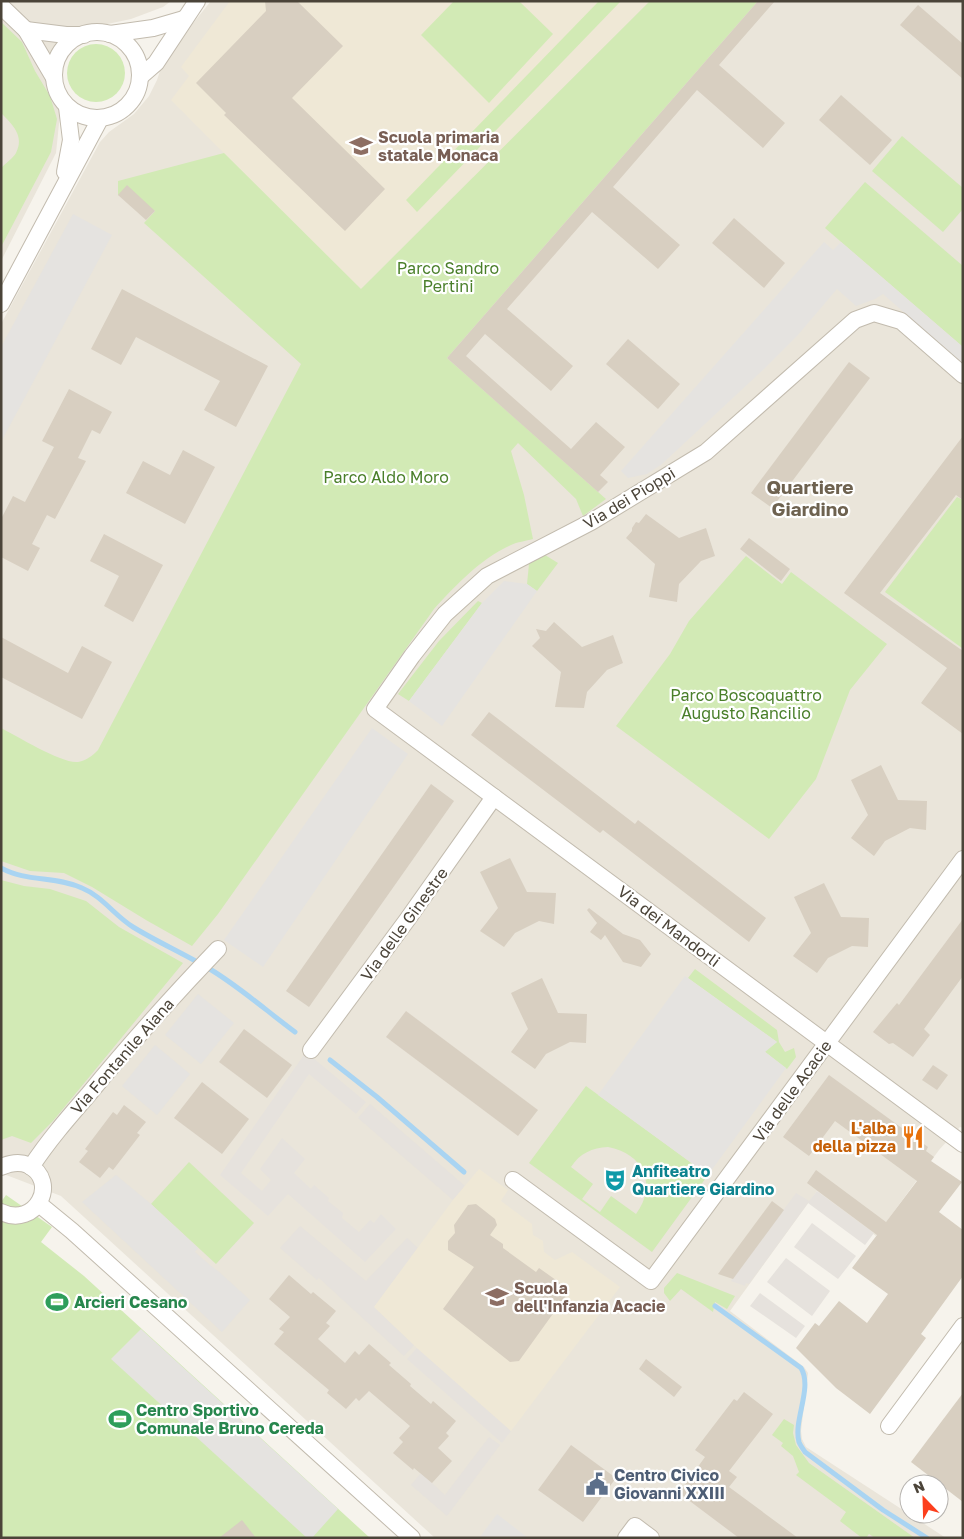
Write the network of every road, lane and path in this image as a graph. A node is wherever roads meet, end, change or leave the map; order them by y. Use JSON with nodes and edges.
{"nodes":[{"id":1,"x":197,"y":1,"type":"edge"},
{"id":2,"x":1,"y":6,"type":"edge"},
{"id":3,"x":184,"y":19,"type":"junction"},
{"id":4,"x":26,"y":30,"type":"junction"},
{"id":5,"x":110,"y":34,"type":"junction"},
{"id":6,"x":84,"y":35,"type":"junction"},
{"id":7,"x":53,"y":76,"type":"junction"},
{"id":8,"x":141,"y":76,"type":"junction"},
{"id":9,"x":67,"y":107,"type":"junction"},
{"id":10,"x":100,"y":119,"type":"junction"},
{"id":11,"x":54,"y":205,"type":"junction"},
{"id":12,"x":1,"y":304,"type":"edge"},
{"id":13,"x":963,"y":375,"type":"edge"},
{"id":14,"x":375,"y":709,"type":"joint"},
{"id":15,"x":494,"y":797,"type":"junction"},
{"id":16,"x":963,"y":859,"type":"edge"},
{"id":17,"x":218,"y":949,"type":"dead end"},
{"id":18,"x":827,"y":1043,"type":"junction"},
{"id":19,"x":312,"y":1050,"type":"dead end"},
{"id":20,"x":963,"y":1144,"type":"edge"},
{"id":21,"x":1,"y":1167,"type":"edge"},
{"id":22,"x":32,"y":1167,"type":"junction"},
{"id":23,"x":513,"y":1180,"type":"dead end"},
{"id":24,"x":39,"y":1204,"type":"junction"},
{"id":25,"x":1,"y":1212,"type":"edge"},
{"id":26,"x":963,"y":1326,"type":"edge"},
{"id":27,"x":889,"y":1426,"type":"dead end"},
{"id":28,"x":412,"y":1538,"type":"edge"},
{"id":29,"x":626,"y":1538,"type":"edge"},
{"id":30,"x":651,"y":1538,"type":"edge"}],
"edges":[{"from":1,"to":3,"type":"street"},
{"from":2,"to":4,"type":"street"},
{"from":3,"to":5,"type":"street"},
{"from":3,"to":8,"type":"street"},
{"from":4,"to":6,"type":"street"},
{"from":4,"to":7,"type":"street"},
{"from":5,"to":6,"type":"street"},
{"from":5,"to":8,"type":"street"},
{"from":6,"to":7,"type":"street"},
{"from":7,"to":9,"type":"street"},
{"from":8,"to":10,"type":"street"},
{"from":9,"to":10,"type":"street"},
{"from":9,"to":11,"type":"street"},
{"from":10,"to":11,"type":"street"},
{"from":11,"to":12,"type":"street"},
{"from":13,"to":14,"type":"street","name":"Via dei Pioppi"},
{"from":14,"to":15,"type":"street","name":"Via dei Mandorli"},
{"from":15,"to":18,"type":"street","name":"Via dei Mandorli"},
{"from":15,"to":19,"type":"street","name":"Via delle Ginestre"},
{"from":16,"to":18,"type":"street","name":"Via delle Acacie"},
{"from":17,"to":22,"type":"street","name":"Via Fontanile Aiana"},
{"from":18,"to":20,"type":"street","name":"Via dei Mandorli"},
{"from":18,"to":23,"type":"street","name":"Via delle Acacie"},
{"from":21,"to":22,"type":"street"},
{"from":22,"to":24,"type":"street"},
{"from":24,"to":25,"type":"street"},
{"from":24,"to":28,"type":"street"},
{"from":26,"to":27,"type":"street"},
{"from":29,"to":30,"type":"street"}]}
